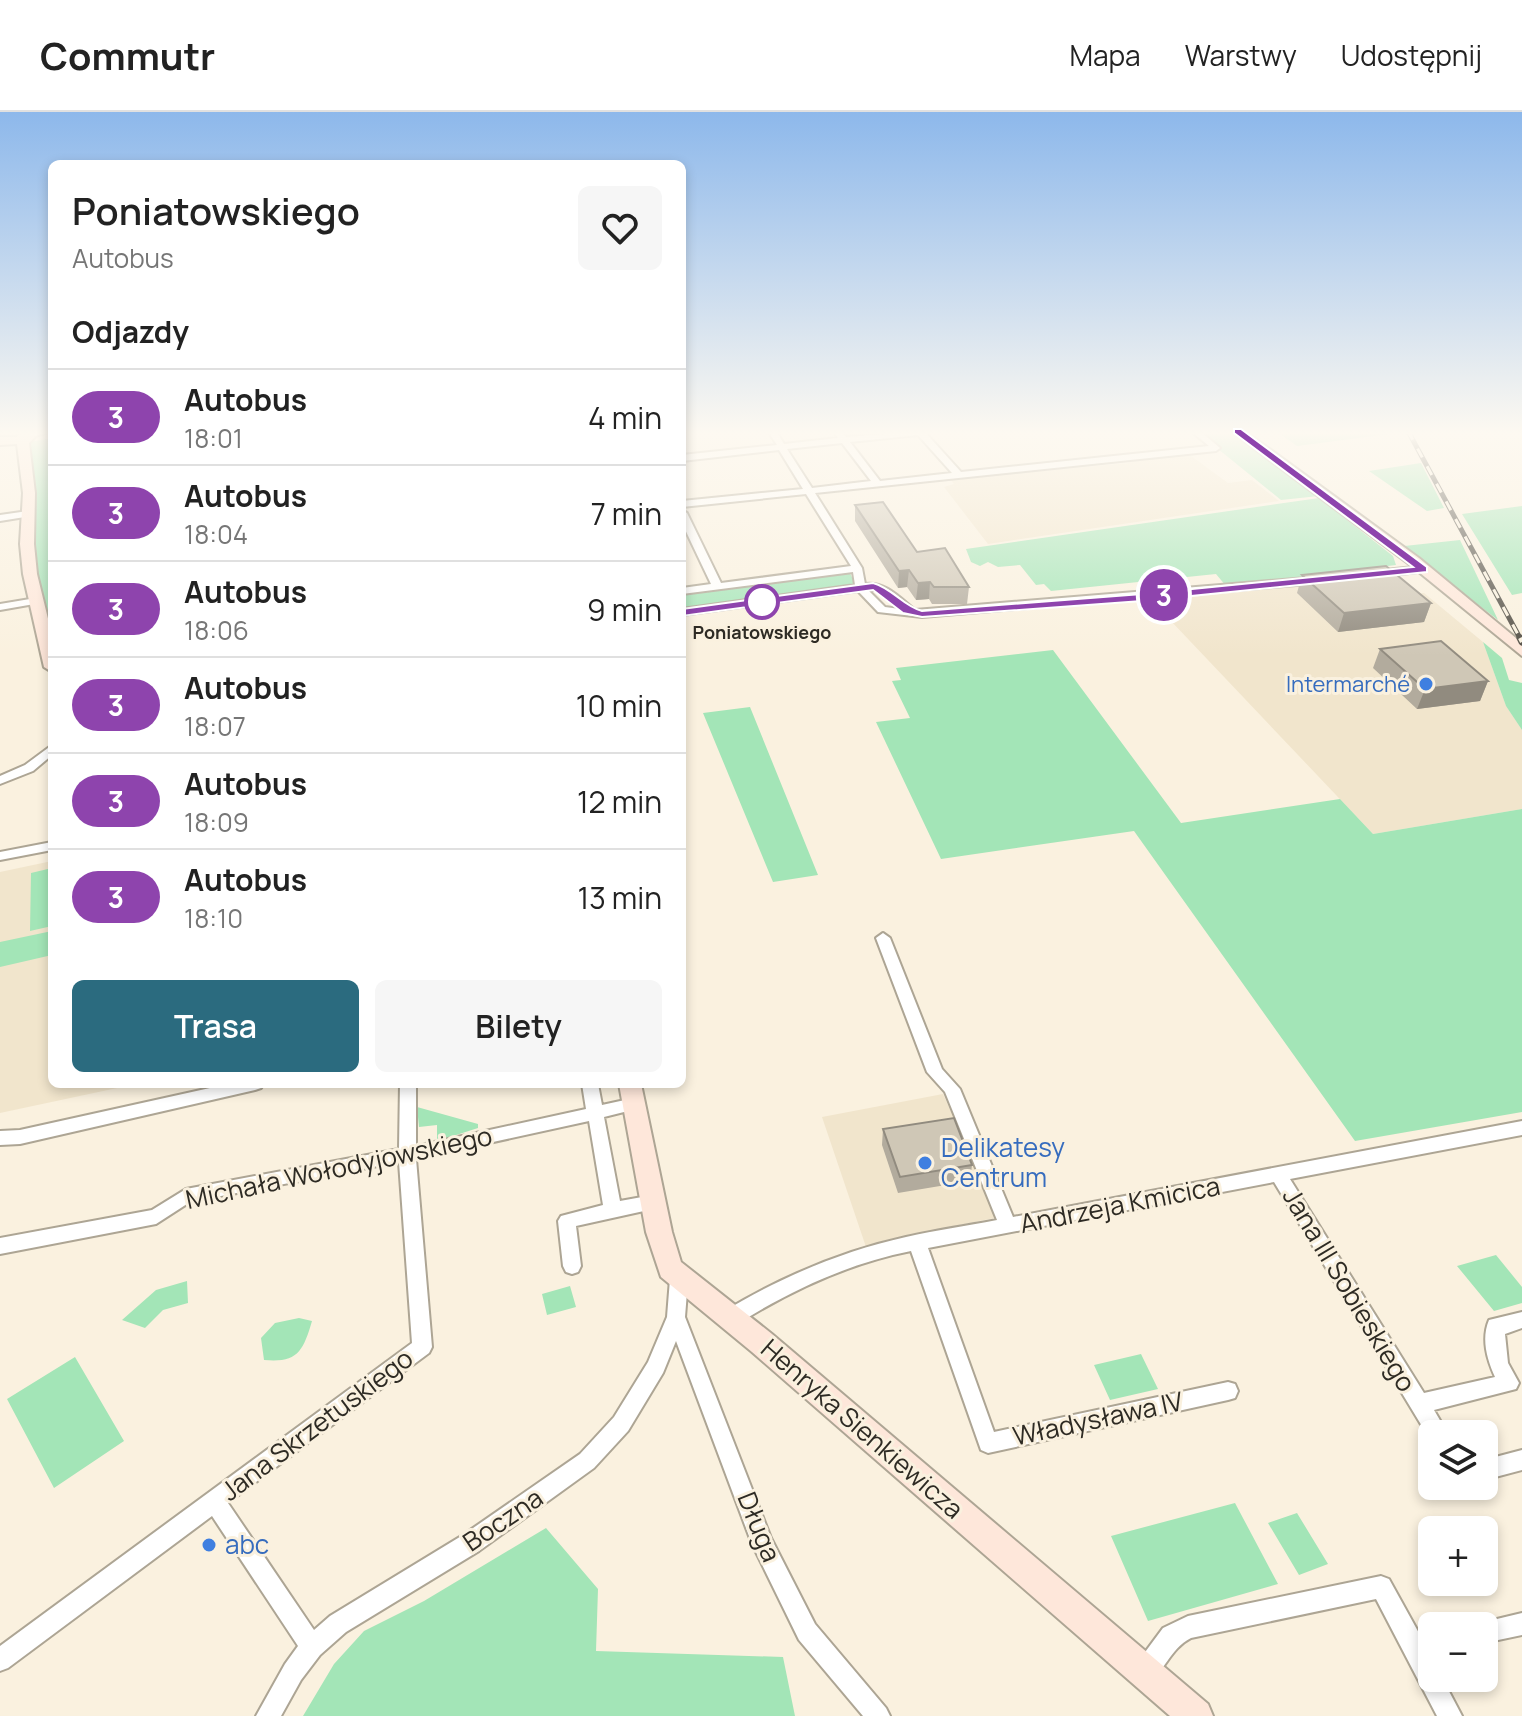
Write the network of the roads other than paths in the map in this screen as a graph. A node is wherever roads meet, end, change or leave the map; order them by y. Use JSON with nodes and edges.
{"nodes":[{"id":1,"x":28,"y":506,"type":"edge"},
{"id":2,"x":819,"y":506,"type":"edge"},
{"id":3,"x":1338,"y":506,"type":"edge"},
{"id":4,"x":28,"y":514,"type":"junction"},
{"id":5,"x":0,"y":518,"type":"edge"},
{"id":6,"x":686,"y":521,"type":"edge"},
{"id":7,"x":857,"y":568,"type":"junction"},
{"id":8,"x":1423,"y":569,"type":"junction"},
{"id":9,"x":1363,"y":576,"type":"edge"},
{"id":10,"x":1333,"y":579,"type":"edge"},
{"id":11,"x":717,"y":586,"type":"junction"},
{"id":12,"x":861,"y":588,"type":"junction"},
{"id":13,"x":686,"y":590,"type":"edge"},
{"id":14,"x":36,"y":601,"type":"junction"},
{"id":15,"x":0,"y":607,"type":"edge"},
{"id":16,"x":686,"y":611,"type":"edge"},
{"id":17,"x":915,"y":613,"type":"junction"},
{"id":18,"x":48,"y":650,"type":"edge"},
{"id":19,"x":1522,"y":651,"type":"edge"},
{"id":20,"x":48,"y":752,"type":"edge"},
{"id":21,"x":0,"y":780,"type":"edge"},
{"id":22,"x":48,"y":847,"type":"edge"},
{"id":23,"x":0,"y":856,"type":"edge"},
{"id":24,"x":883,"y":938,"type":"dead end"},
{"id":25,"x":237,"y":1088,"type":"edge"},
{"id":26,"x":408,"y":1088,"type":"edge"},
{"id":27,"x":591,"y":1088,"type":"edge"},
{"id":28,"x":632,"y":1094,"type":"edge"},
{"id":29,"x":595,"y":1114,"type":"junction"},
{"id":30,"x":1522,"y":1128,"type":"edge"},
{"id":31,"x":0,"y":1138,"type":"edge"},
{"id":32,"x":407,"y":1156,"type":"junction"},
{"id":33,"x":1279,"y":1176,"type":"junction"},
{"id":34,"x":653,"y":1202,"type":"junction"},
{"id":35,"x":613,"y":1210,"type":"junction"},
{"id":36,"x":1008,"y":1226,"type":"junction"},
{"id":37,"x":917,"y":1243,"type":"junction"},
{"id":38,"x":0,"y":1246,"type":"edge"},
{"id":39,"x":572,"y":1266,"type":"dead end"},
{"id":40,"x":679,"y":1279,"type":"junction"},
{"id":41,"x":676,"y":1317,"type":"junction"},
{"id":42,"x":730,"y":1318,"type":"junction"},
{"id":43,"x":1522,"y":1320,"type":"edge"},
{"id":44,"x":1228,"y":1391,"type":"dead end"},
{"id":45,"x":1419,"y":1404,"type":"junction"},
{"id":46,"x":1429,"y":1420,"type":"edge"},
{"id":47,"x":1522,"y":1460,"type":"edge"},
{"id":48,"x":1498,"y":1466,"type":"edge"},
{"id":49,"x":214,"y":1501,"type":"junction"},
{"id":50,"x":1522,"y":1624,"type":"edge"},
{"id":51,"x":1498,"y":1629,"type":"edge"},
{"id":52,"x":1418,"y":1639,"type":"edge"},
{"id":53,"x":312,"y":1647,"type":"junction"},
{"id":54,"x":0,"y":1660,"type":"edge"},
{"id":55,"x":1145,"y":1672,"type":"junction"},
{"id":56,"x":1441,"y":1692,"type":"edge"},
{"id":57,"x":268,"y":1716,"type":"edge"},
{"id":58,"x":878,"y":1716,"type":"edge"},
{"id":59,"x":1196,"y":1716,"type":"edge"},
{"id":60,"x":1450,"y":1716,"type":"edge"}],
"edges":[{"from":1,"to":4,"type":"street"},
{"from":2,"to":7,"type":"street"},
{"from":3,"to":8,"type":"street"},
{"from":4,"to":5,"type":"street"},
{"from":4,"to":14,"type":"street"},
{"from":6,"to":11,"type":"street"},
{"from":7,"to":11,"type":"street"},
{"from":7,"to":12,"type":"street"},
{"from":8,"to":9,"type":"street"},
{"from":8,"to":19,"type":"street"},
{"from":10,"to":17,"type":"street"},
{"from":11,"to":13,"type":"street"},
{"from":12,"to":16,"type":"street"},
{"from":12,"to":17,"type":"street"},
{"from":12,"to":17,"type":"street"},
{"from":14,"to":15,"type":"street"},
{"from":14,"to":18,"type":"street"},
{"from":20,"to":21,"type":"street"},
{"from":22,"to":23,"type":"street"},
{"from":24,"to":36,"type":"street"},
{"from":25,"to":31,"type":"street"},
{"from":26,"to":32,"type":"street","name":"Jana Skrzetuskiego"},
{"from":27,"to":29,"type":"street"},
{"from":28,"to":29,"type":"street","name":"Michała Wołodyjowskiego"},
{"from":28,"to":34,"type":"street","name":"Henryka Sienkiewicza"},
{"from":29,"to":32,"type":"street","name":"Michała Wołodyjowskiego"},
{"from":29,"to":35,"type":"street"},
{"from":30,"to":33,"type":"street","name":"Andrzeja Kmicica"},
{"from":32,"to":38,"type":"street","name":"Michała Wołodyjowskiego"},
{"from":32,"to":49,"type":"street","name":"Jana Skrzetuskiego"},
{"from":33,"to":36,"type":"street","name":"Andrzeja Kmicica"},
{"from":33,"to":45,"type":"street","name":"Jana III Sobieskiego"},
{"from":34,"to":35,"type":"street"},
{"from":34,"to":40,"type":"street","name":"Henryka Sienkiewicza"},
{"from":35,"to":39,"type":"street"},
{"from":36,"to":37,"type":"street","name":"Andrzeja Kmicica"},
{"from":37,"to":42,"type":"street","name":"Andrzeja Kmicica"},
{"from":37,"to":44,"type":"street","name":"Władysława IV"},
{"from":40,"to":41,"type":"street","name":"Boczna"},
{"from":40,"to":42,"type":"street","name":"Henryka Sienkiewicza"},
{"from":41,"to":53,"type":"street","name":"Boczna"},
{"from":41,"to":58,"type":"street","name":"Długa"},
{"from":42,"to":55,"type":"street","name":"Henryka Sienkiewicza"},
{"from":43,"to":45,"type":"street","name":"Jana III Sobieskiego"},
{"from":45,"to":46,"type":"street","name":"Jana III Sobieskiego"},
{"from":47,"to":48,"type":"street"},
{"from":49,"to":53,"type":"street"},
{"from":49,"to":54,"type":"street","name":"Jana Skrzetuskiego"},
{"from":50,"to":51,"type":"street"},
{"from":52,"to":55,"type":"street"},
{"from":53,"to":57,"type":"street","name":"Boczna"},
{"from":55,"to":59,"type":"street","name":"Henryka Sienkiewicza"},
{"from":56,"to":60,"type":"street"}]}
